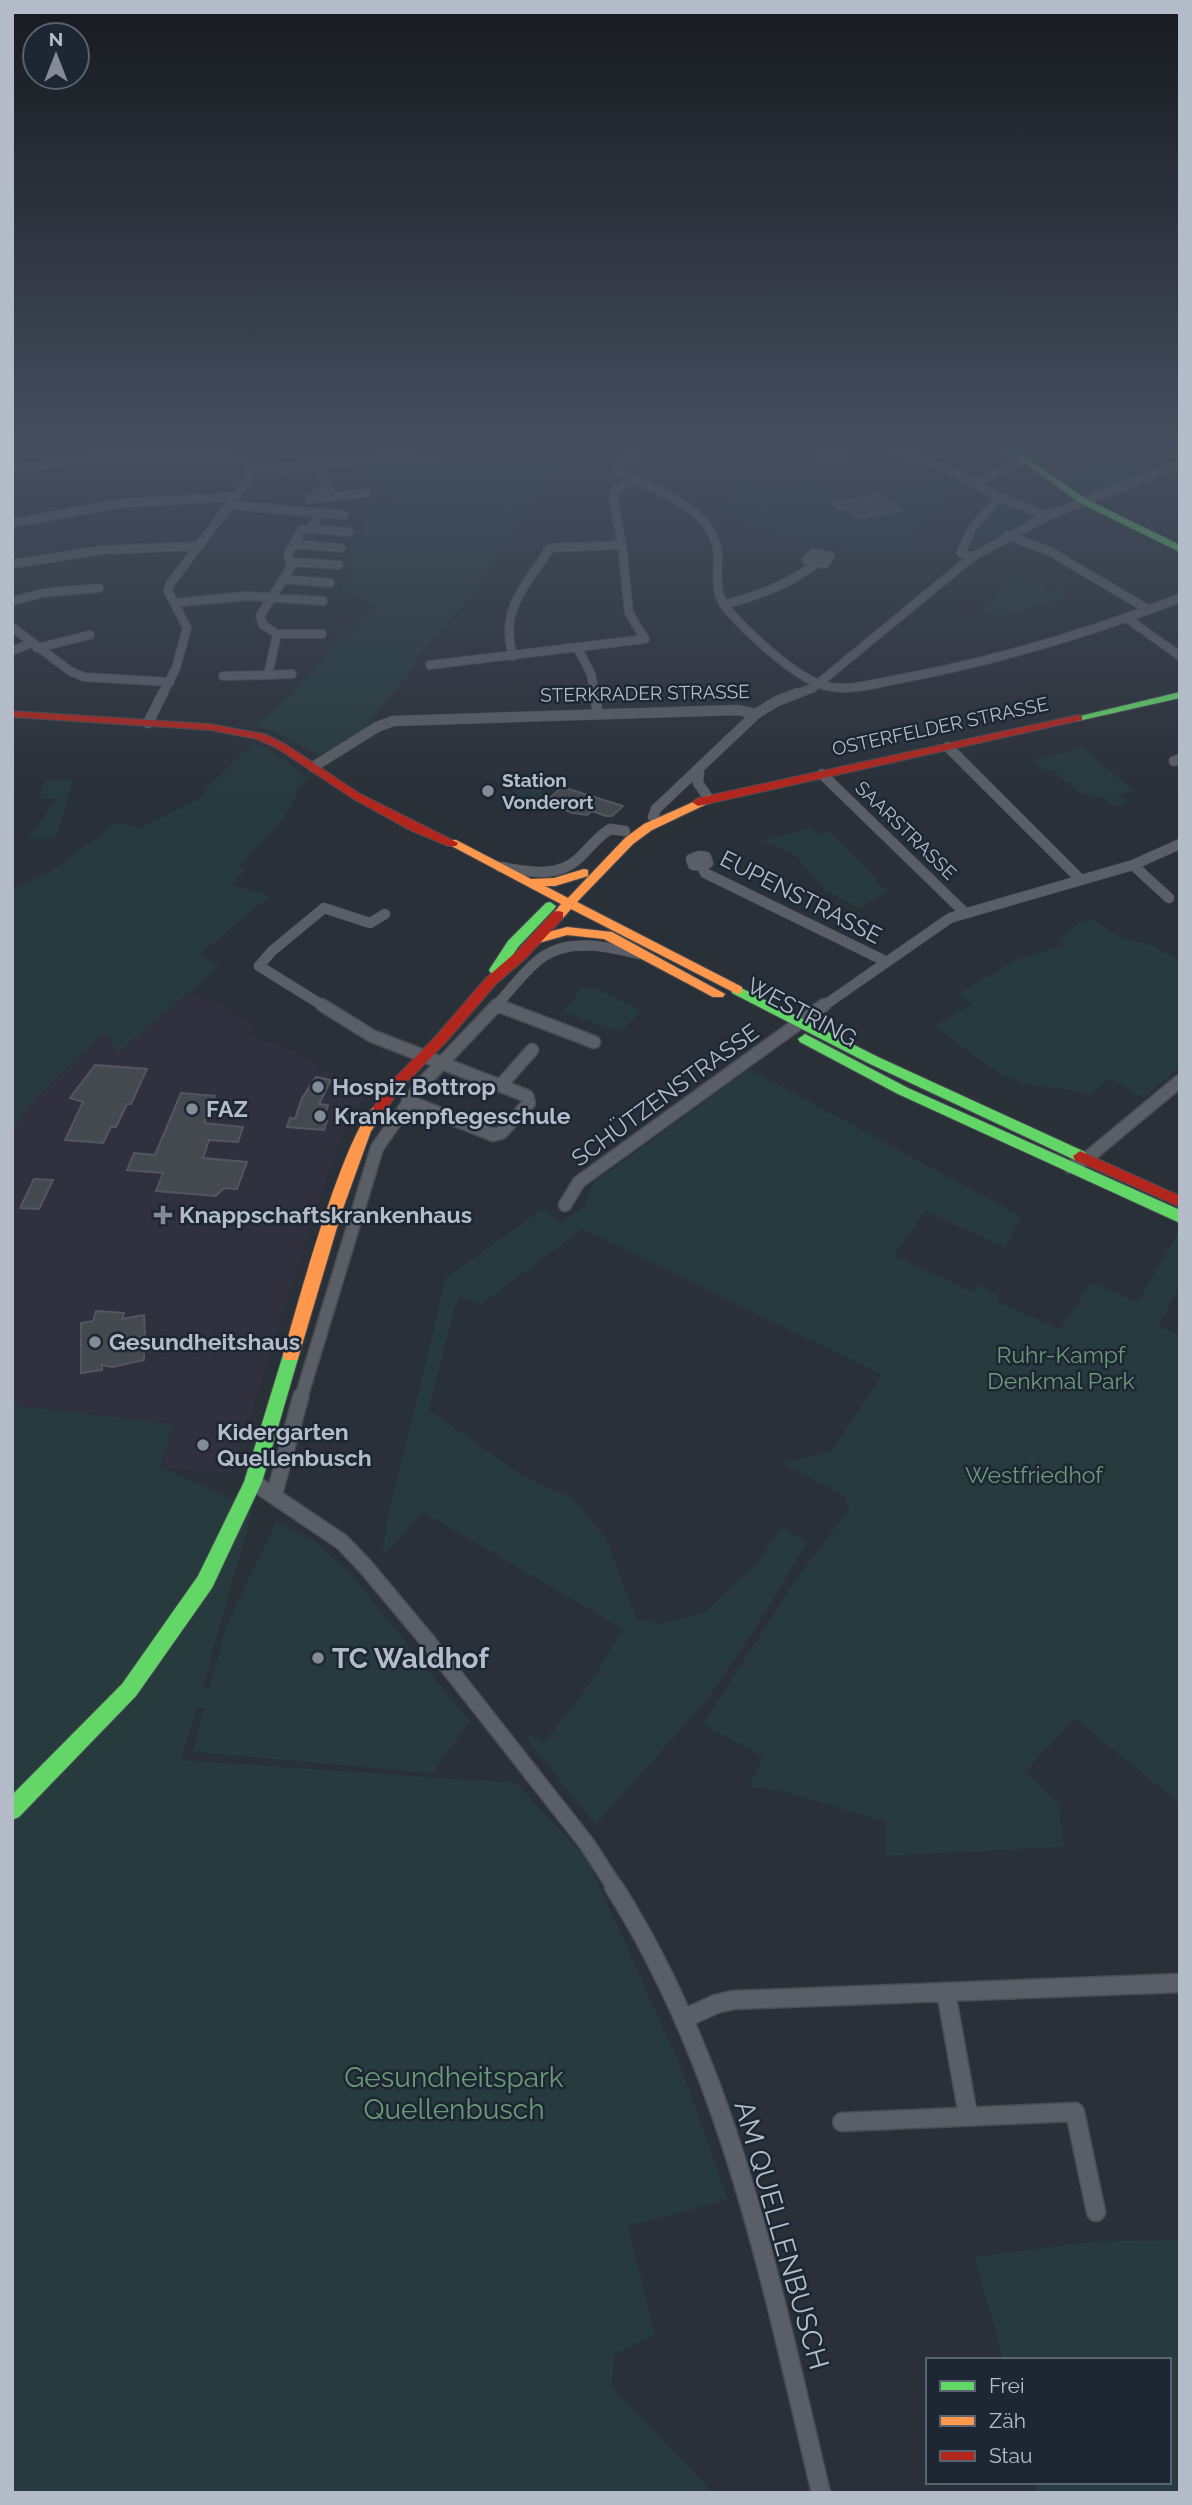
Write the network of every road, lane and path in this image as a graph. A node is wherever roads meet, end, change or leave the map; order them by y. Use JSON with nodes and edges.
{"nodes":[{"id":1,"x":290,"y":562,"type":"edge"},
{"id":2,"x":186,"y":563,"type":"edge"},
{"id":3,"x":305,"y":563,"type":"edge"},
{"id":4,"x":541,"y":563,"type":"edge"},
{"id":5,"x":624,"y":563,"type":"edge"},
{"id":6,"x":718,"y":563,"type":"edge"},
{"id":7,"x":965,"y":563,"type":"edge"},
{"id":8,"x":1069,"y":563,"type":"edge"},
{"id":9,"x":815,"y":564,"type":"dead end"},
{"id":10,"x":339,"y":565,"type":"dead end"},
{"id":11,"x":284,"y":579,"type":"junction"},
{"id":12,"x":330,"y":583,"type":"dead end"},
{"id":13,"x":99,"y":588,"type":"dead end"},
{"id":14,"x":272,"y":597,"type":"junction"},
{"id":15,"x":1180,"y":598,"type":"edge"},
{"id":16,"x":12,"y":601,"type":"edge"},
{"id":17,"x":323,"y":601,"type":"dead end"},
{"id":18,"x":175,"y":603,"type":"junction"},
{"id":19,"x":724,"y":605,"type":"junction"},
{"id":20,"x":1149,"y":610,"type":"junction"},
{"id":21,"x":1128,"y":619,"type":"junction"},
{"id":22,"x":12,"y":627,"type":"edge"},
{"id":23,"x":277,"y":634,"type":"junction"},
{"id":24,"x":322,"y":634,"type":"dead end"},
{"id":25,"x":90,"y":635,"type":"dead end"},
{"id":26,"x":34,"y":645,"type":"junction"},
{"id":27,"x":578,"y":649,"type":"junction"},
{"id":28,"x":12,"y":651,"type":"edge"},
{"id":29,"x":513,"y":656,"type":"junction"},
{"id":30,"x":1180,"y":656,"type":"edge"},
{"id":31,"x":430,"y":665,"type":"dead end"},
{"id":32,"x":292,"y":674,"type":"dead end"},
{"id":33,"x":268,"y":675,"type":"junction"},
{"id":34,"x":223,"y":676,"type":"dead end"},
{"id":35,"x":170,"y":682,"type":"junction"},
{"id":36,"x":818,"y":684,"type":"junction"},
{"id":37,"x":1180,"y":695,"type":"edge"},
{"id":38,"x":12,"y":714,"type":"edge"},
{"id":39,"x":598,"y":714,"type":"junction"},
{"id":40,"x":756,"y":714,"type":"junction"},
{"id":41,"x":148,"y":723,"type":"junction"},
{"id":42,"x":948,"y":747,"type":"junction"},
{"id":43,"x":311,"y":765,"type":"junction"},
{"id":44,"x":699,"y":771,"type":"junction"},
{"id":45,"x":822,"y":774,"type":"junction"},
{"id":46,"x":709,"y":799,"type":"junction"},
{"id":47,"x":653,"y":817,"type":"junction"},
{"id":48,"x":414,"y":827,"type":"junction"},
{"id":49,"x":625,"y":831,"type":"junction"},
{"id":50,"x":1180,"y":844,"type":"edge"},
{"id":51,"x":1133,"y":865,"type":"junction"},
{"id":52,"x":702,"y":866,"type":"dead end"},
{"id":53,"x":500,"y":867,"type":"junction"},
{"id":54,"x":584,"y":873,"type":"junction"},
{"id":55,"x":1080,"y":879,"type":"junction"},
{"id":56,"x":527,"y":881,"type":"junction"},
{"id":57,"x":1169,"y":898,"type":"dead end"},
{"id":58,"x":560,"y":905,"type":"junction"},
{"id":59,"x":965,"y":913,"type":"junction"},
{"id":60,"x":385,"y":914,"type":"dead end"},
{"id":61,"x":607,"y":935,"type":"junction"},
{"id":62,"x":526,"y":948,"type":"junction"},
{"id":63,"x":642,"y":955,"type":"junction"},
{"id":64,"x":885,"y":961,"type":"junction"},
{"id":65,"x":529,"y":970,"type":"junction"},
{"id":66,"x":491,"y":981,"type":"junction"},
{"id":67,"x":497,"y":1004,"type":"junction"},
{"id":68,"x":794,"y":1026,"type":"junction"},
{"id":69,"x":594,"y":1042,"type":"dead end"},
{"id":70,"x":532,"y":1050,"type":"dead end"},
{"id":71,"x":425,"y":1056,"type":"junction"},
{"id":72,"x":443,"y":1062,"type":"junction"},
{"id":73,"x":1180,"y":1081,"type":"edge"},
{"id":74,"x":501,"y":1085,"type":"junction"},
{"id":75,"x":408,"y":1101,"type":"junction"},
{"id":76,"x":356,"y":1150,"type":"junction"},
{"id":77,"x":376,"y":1152,"type":"junction"},
{"id":78,"x":1086,"y":1159,"type":"junction"},
{"id":79,"x":1070,"y":1167,"type":"junction"},
{"id":80,"x":1180,"y":1202,"type":"edge"},
{"id":81,"x":565,"y":1205,"type":"dead end"},
{"id":82,"x":1180,"y":1217,"type":"edge"},
{"id":83,"x":320,"y":1261,"type":"junction"},
{"id":84,"x":342,"y":1263,"type":"junction"},
{"id":85,"x":253,"y":1482,"type":"junction"},
{"id":86,"x":274,"y":1496,"type":"junction"},
{"id":87,"x":12,"y":1810,"type":"edge"},
{"id":88,"x":1180,"y":1983,"type":"edge"},
{"id":89,"x":946,"y":1992,"type":"junction"},
{"id":90,"x":685,"y":2018,"type":"junction"},
{"id":91,"x":968,"y":2115,"type":"junction"},
{"id":92,"x":842,"y":2122,"type":"dead end"},
{"id":93,"x":1096,"y":2212,"type":"dead end"},
{"id":94,"x":821,"y":2493,"type":"edge"}],
"edges":[{"from":1,"to":11,"type":"street"},
{"from":2,"to":18,"type":"street"},
{"from":3,"to":10,"type":"street"},
{"from":4,"to":29,"type":"street"},
{"from":5,"to":27,"type":"street"},
{"from":6,"to":19,"type":"street"},
{"from":7,"to":36,"type":"street"},
{"from":8,"to":20,"type":"street"},
{"from":9,"to":19,"type":"street"},
{"from":11,"to":12,"type":"street"},
{"from":11,"to":14,"type":"street"},
{"from":13,"to":16,"type":"street"},
{"from":14,"to":17,"type":"street"},
{"from":14,"to":18,"type":"street"},
{"from":14,"to":23,"type":"street"},
{"from":15,"to":20,"type":"street","name":"STERKRADER STRASSE"},
{"from":18,"to":35,"type":"street"},
{"from":19,"to":36,"type":"street"},
{"from":20,"to":21,"type":"street","name":"STERKRADER STRASSE"},
{"from":21,"to":30,"type":"street"},
{"from":21,"to":36,"type":"street","name":"STERKRADER STRASSE"},
{"from":22,"to":26,"type":"street"},
{"from":23,"to":24,"type":"street"},
{"from":23,"to":33,"type":"street"},
{"from":25,"to":26,"type":"street"},
{"from":26,"to":28,"type":"street"},
{"from":26,"to":35,"type":"street"},
{"from":27,"to":29,"type":"street"},
{"from":27,"to":39,"type":"street"},
{"from":29,"to":31,"type":"street"},
{"from":32,"to":33,"type":"street"},
{"from":33,"to":34,"type":"street"},
{"from":35,"to":41,"type":"street"},
{"from":36,"to":40,"type":"street","name":"STERKRADER STRASSE"},
{"from":37,"to":42,"type":"main road","name":"OSTERFELDER STRASSE"},
{"from":38,"to":41,"type":"main road"},
{"from":39,"to":40,"type":"street","name":"STERKRADER STRASSE"},
{"from":39,"to":43,"type":"street","name":"STERKRADER STRASSE"},
{"from":40,"to":44,"type":"street"},
{"from":41,"to":43,"type":"main road","name":"WESTRING"},
{"from":42,"to":45,"type":"main road","name":"OSTERFELDER STRASSE"},
{"from":42,"to":55,"type":"street"},
{"from":43,"to":48,"type":"main road","name":"WESTRING"},
{"from":44,"to":46,"type":"street"},
{"from":44,"to":47,"type":"street"},
{"from":45,"to":46,"type":"main road","name":"OSTERFELDER STRASSE"},
{"from":45,"to":59,"type":"street","name":"SAARSTRASSE"},
{"from":46,"to":47,"type":"main road","name":"OSTERFELDER STRASSE"},
{"from":46,"to":58,"type":"main road","name":"OSTERFELDER STRASSE"},
{"from":47,"to":49,"type":"main road","name":"OSTERFELDER STRASSE"},
{"from":48,"to":53,"type":"main road","name":"WESTRING"},
{"from":48,"to":58,"type":"main road","name":"WESTRING"},
{"from":49,"to":53,"type":"street","name":"OSTERFELDER STRASSE"},
{"from":49,"to":54,"type":"main road","name":"OSTERFELDER STRASSE"},
{"from":50,"to":51,"type":"street","name":"SCHÜTZENSTRASSE"},
{"from":51,"to":55,"type":"street","name":"SCHÜTZENSTRASSE"},
{"from":51,"to":57,"type":"street"},
{"from":52,"to":64,"type":"street","name":"EUPENSTRASSE"},
{"from":53,"to":56,"type":"main road","name":"WESTRING"},
{"from":54,"to":56,"type":"main road"},
{"from":54,"to":58,"type":"main road","name":"OSTERFELDER STRASSE"},
{"from":55,"to":59,"type":"street","name":"SCHÜTZENSTRASSE"},
{"from":56,"to":58,"type":"main road","name":"WESTRING"},
{"from":58,"to":61,"type":"main road","name":"WESTRING"},
{"from":58,"to":62,"type":"main road","name":"OSTERFELDER STRASSE"},
{"from":58,"to":66,"type":"main road","name":"OSTERFELDER STRASSE"},
{"from":58,"to":68,"type":"main road","name":"WESTRING"},
{"from":59,"to":64,"type":"street","name":"SCHÜTZENSTRASSE"},
{"from":60,"to":71,"type":"street"},
{"from":61,"to":62,"type":"main road"},
{"from":61,"to":63,"type":"main road","name":"WESTRING"},
{"from":62,"to":65,"type":"street"},
{"from":62,"to":66,"type":"main road","name":"OSTERFELDER STRASSE"},
{"from":63,"to":65,"type":"street"},
{"from":63,"to":68,"type":"main road","name":"WESTRING"},
{"from":64,"to":68,"type":"street","name":"SCHÜTZENSTRASSE"},
{"from":65,"to":67,"type":"street"},
{"from":66,"to":71,"type":"main road","name":"OSTERFELDER STRASSE"},
{"from":67,"to":69,"type":"street"},
{"from":67,"to":72,"type":"street"},
{"from":68,"to":78,"type":"main road","name":"WESTRING"},
{"from":68,"to":79,"type":"main road","name":"WESTRING"},
{"from":68,"to":81,"type":"street","name":"SCHÜTZENSTRASSE"},
{"from":70,"to":74,"type":"street"},
{"from":71,"to":72,"type":"street"},
{"from":71,"to":76,"type":"main road","name":"OSTERFELDER STRASSE"},
{"from":72,"to":74,"type":"street"},
{"from":72,"to":75,"type":"street"},
{"from":73,"to":78,"type":"street"},
{"from":74,"to":75,"type":"street"},
{"from":75,"to":77,"type":"street"},
{"from":76,"to":77,"type":"street"},
{"from":76,"to":83,"type":"main road","name":"OSTERFELDER STRASSE"},
{"from":77,"to":84,"type":"street"},
{"from":78,"to":79,"type":"street"},
{"from":78,"to":80,"type":"main road","name":"WESTRING"},
{"from":79,"to":82,"type":"main road","name":"WESTRING"},
{"from":83,"to":84,"type":"street"},
{"from":83,"to":85,"type":"main road","name":"OSTERFELDER STRASSE"},
{"from":84,"to":86,"type":"street"},
{"from":85,"to":86,"type":"street","name":"AM QUELLENBUSCH"},
{"from":85,"to":87,"type":"main road","name":"OSTERFELDER STRASSE"},
{"from":86,"to":90,"type":"street","name":"AM QUELLENBUSCH"},
{"from":88,"to":89,"type":"street"},
{"from":89,"to":90,"type":"street"},
{"from":89,"to":91,"type":"street"},
{"from":90,"to":94,"type":"street","name":"AM QUELLENBUSCH"},
{"from":91,"to":92,"type":"street"},
{"from":91,"to":93,"type":"street"}]}
